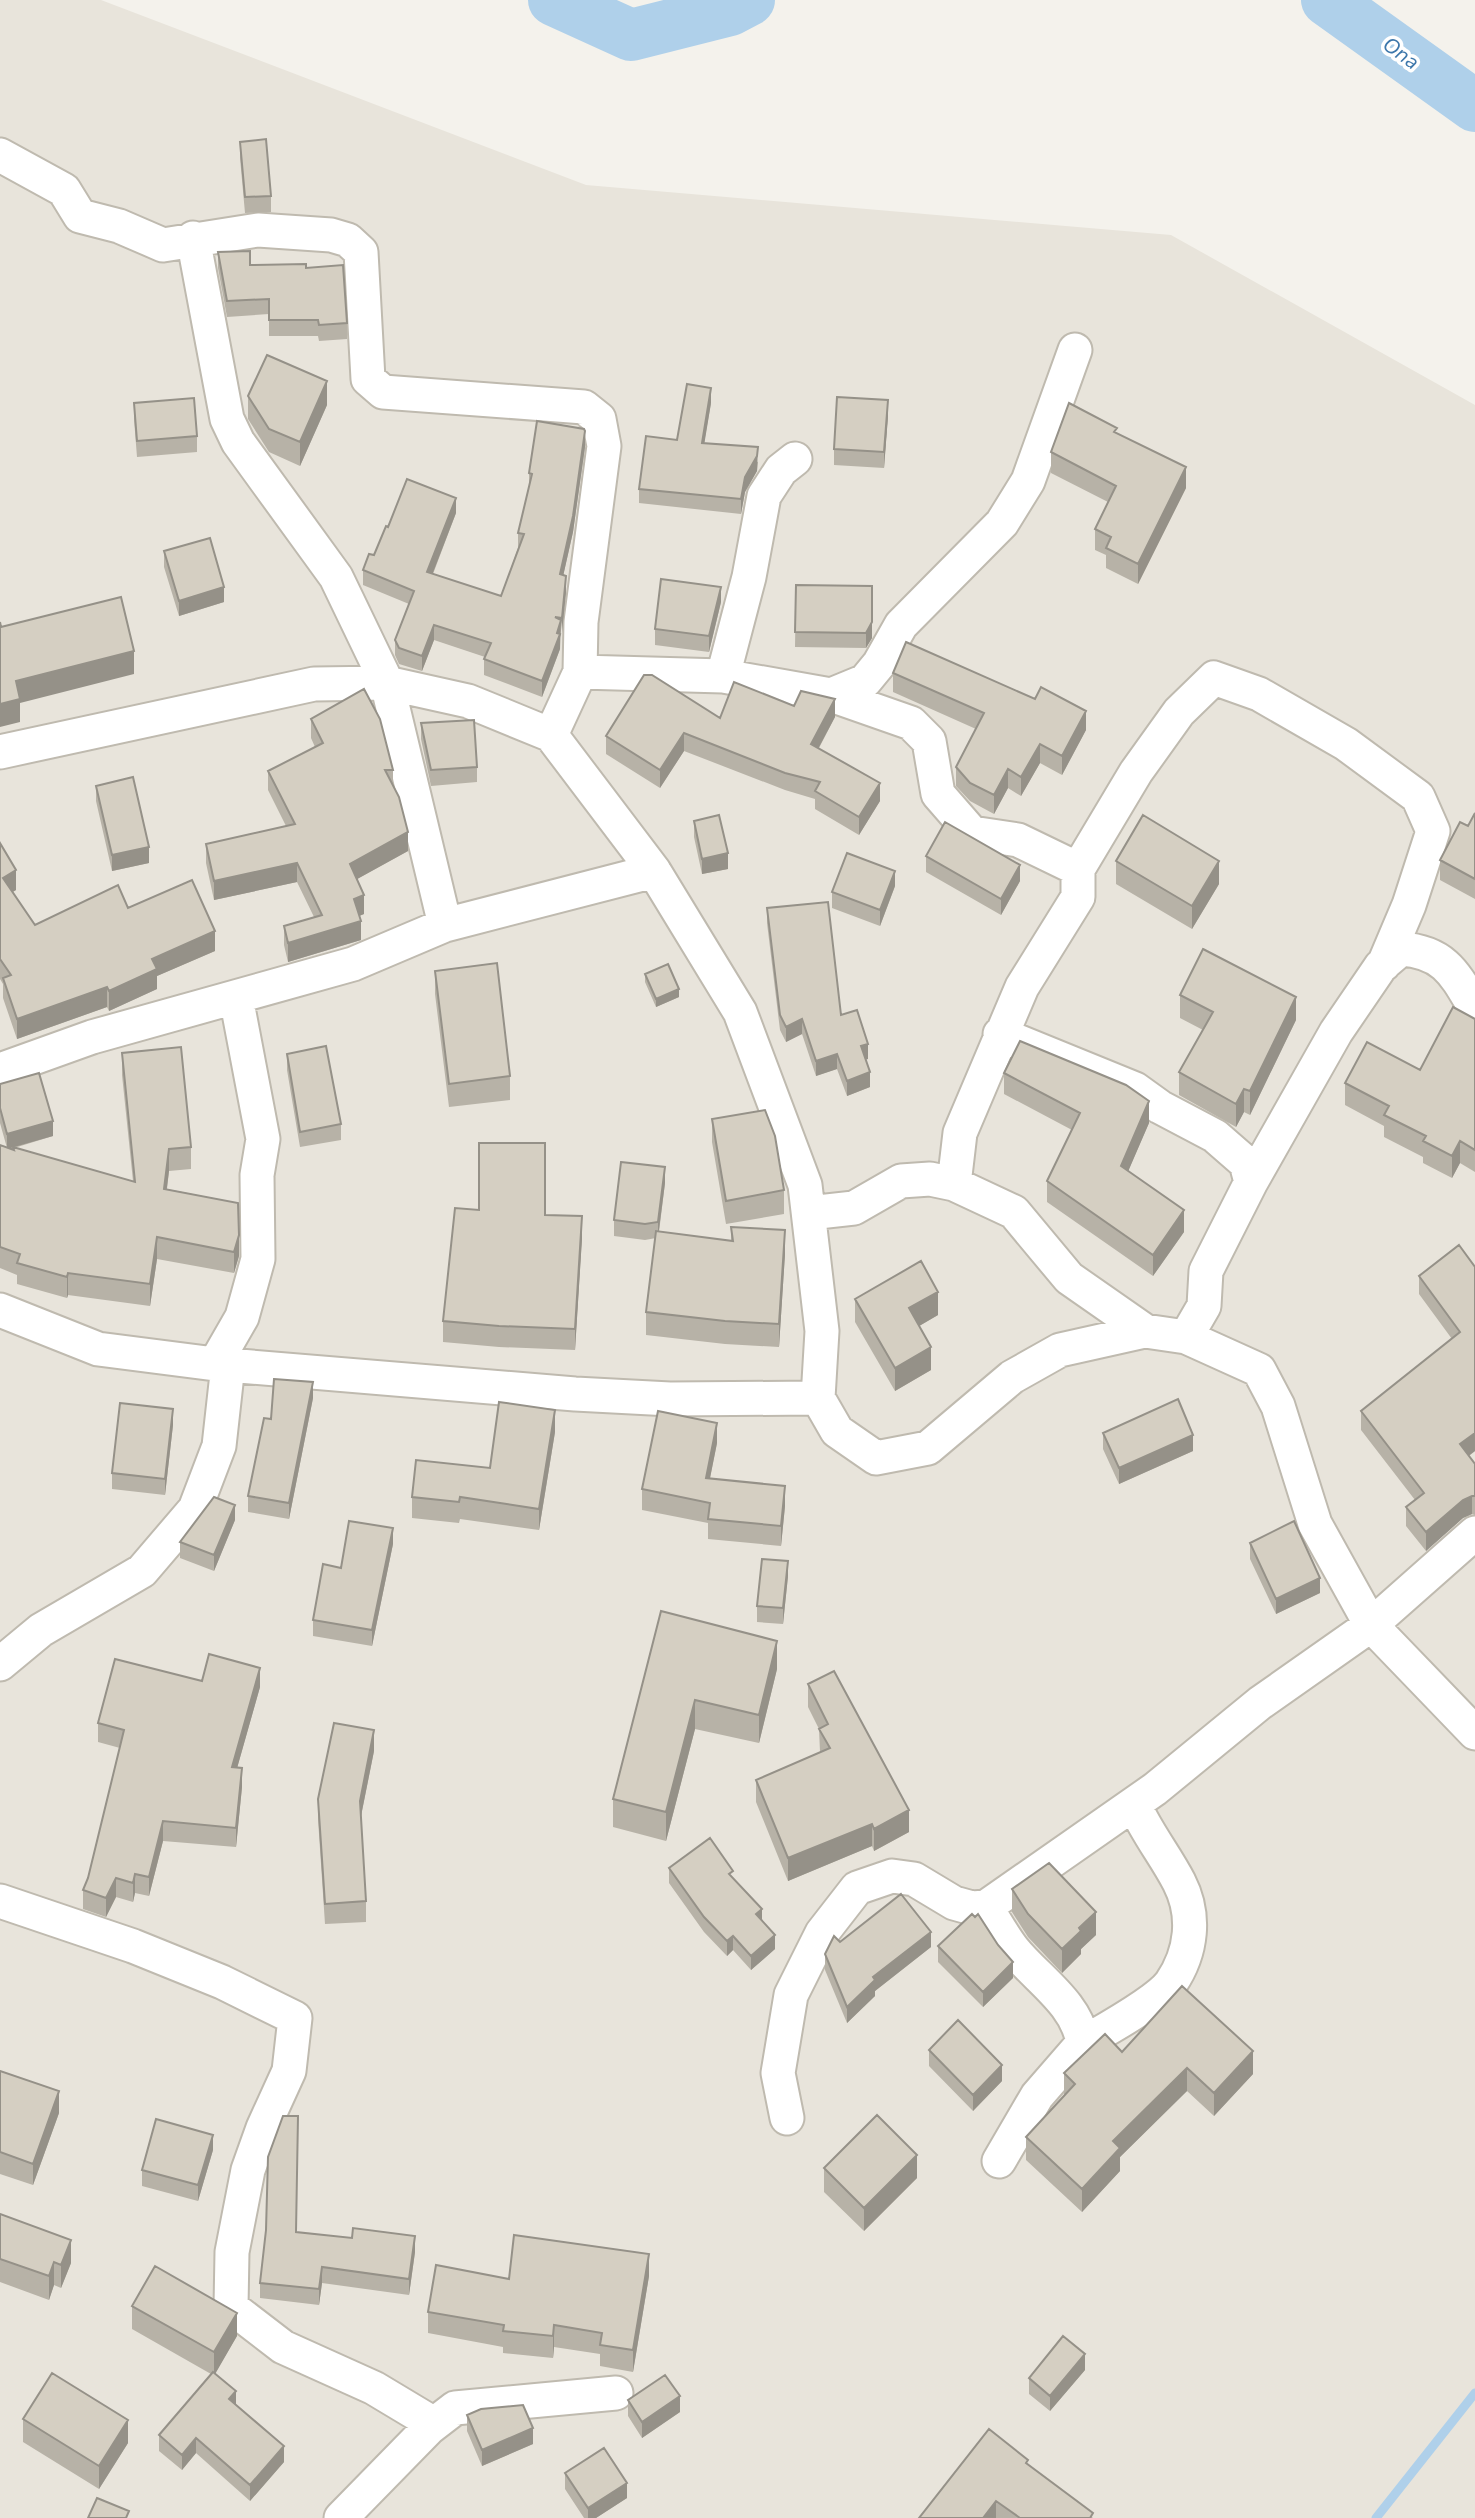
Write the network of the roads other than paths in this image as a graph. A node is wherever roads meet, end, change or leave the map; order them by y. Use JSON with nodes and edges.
{"nodes":[{"id":1,"x":0,"y":155,"type":"edge"},
{"id":2,"x":193,"y":239,"type":"junction"},
{"id":3,"x":1075,"y":350,"type":"dead end"},
{"id":4,"x":795,"y":459,"type":"dead end"},
{"id":5,"x":580,"y":671,"type":"junction"},
{"id":6,"x":723,"y":676,"type":"junction"},
{"id":7,"x":387,"y":683,"type":"junction"},
{"id":8,"x":831,"y":695,"type":"junction"},
{"id":9,"x":551,"y":735,"type":"junction"},
{"id":10,"x":0,"y":752,"type":"edge"},
{"id":11,"x":1078,"y":869,"type":"junction"},
{"id":12,"x":654,"y":871,"type":"junction"},
{"id":13,"x":445,"y":925,"type":"junction"},
{"id":14,"x":1384,"y":964,"type":"junction"},
{"id":15,"x":236,"y":997,"type":"junction"},
{"id":16,"x":1475,"y":1008,"type":"edge"},
{"id":17,"x":1000,"y":1034,"type":"junction"},
{"id":18,"x":0,"y":1070,"type":"edge"},
{"id":19,"x":1251,"y":1182,"type":"junction"},
{"id":20,"x":954,"y":1184,"type":"junction"},
{"id":21,"x":809,"y":1213,"type":"junction"},
{"id":22,"x":0,"y":1310,"type":"edge"},
{"id":23,"x":1144,"y":1331,"type":"junction"},
{"id":24,"x":1186,"y":1338,"type":"junction"},
{"id":25,"x":221,"y":1365,"type":"junction"},
{"id":26,"x":818,"y":1398,"type":"junction"},
{"id":27,"x":1475,"y":1533,"type":"edge"},
{"id":28,"x":1371,"y":1625,"type":"junction"},
{"id":29,"x":0,"y":1664,"type":"edge"},
{"id":30,"x":1474,"y":1732,"type":"edge"},
{"id":31,"x":1134,"y":1804,"type":"junction"},
{"id":32,"x":0,"y":1901,"type":"edge"},
{"id":33,"x":986,"y":1907,"type":"junction"},
{"id":34,"x":1083,"y":2043,"type":"junction"},
{"id":35,"x":787,"y":2118,"type":"dead end"},
{"id":36,"x":999,"y":2161,"type":"dead end"},
{"id":37,"x":616,"y":2393,"type":"dead end"},
{"id":38,"x":434,"y":2424,"type":"junction"},
{"id":39,"x":341,"y":2518,"type":"edge"}],
"edges":[{"from":1,"to":2,"type":"street"},
{"from":2,"to":5,"type":"street"},
{"from":2,"to":7,"type":"street"},
{"from":3,"to":8,"type":"street"},
{"from":4,"to":6,"type":"street"},
{"from":5,"to":6,"type":"street"},
{"from":5,"to":9,"type":"street"},
{"from":6,"to":8,"type":"street"},
{"from":7,"to":9,"type":"street"},
{"from":7,"to":10,"type":"street"},
{"from":7,"to":13,"type":"street"},
{"from":8,"to":11,"type":"street"},
{"from":9,"to":12,"type":"street"},
{"from":11,"to":14,"type":"street"},
{"from":11,"to":17,"type":"street"},
{"from":12,"to":13,"type":"street"},
{"from":12,"to":21,"type":"street"},
{"from":13,"to":15,"type":"street"},
{"from":14,"to":16,"type":"street"},
{"from":14,"to":19,"type":"street"},
{"from":15,"to":18,"type":"street"},
{"from":15,"to":25,"type":"street"},
{"from":17,"to":19,"type":"street"},
{"from":17,"to":20,"type":"street"},
{"from":19,"to":24,"type":"street"},
{"from":20,"to":21,"type":"street"},
{"from":20,"to":23,"type":"street"},
{"from":21,"to":26,"type":"street"},
{"from":22,"to":25,"type":"street"},
{"from":23,"to":24,"type":"street"},
{"from":23,"to":26,"type":"street"},
{"from":24,"to":28,"type":"street"},
{"from":25,"to":26,"type":"street"},
{"from":25,"to":29,"type":"street"},
{"from":27,"to":28,"type":"street"},
{"from":28,"to":30,"type":"street"},
{"from":28,"to":31,"type":"street"},
{"from":31,"to":33,"type":"street"},
{"from":31,"to":34,"type":"street"},
{"from":32,"to":38,"type":"street"},
{"from":33,"to":34,"type":"street"},
{"from":33,"to":35,"type":"street"},
{"from":34,"to":36,"type":"street"},
{"from":37,"to":38,"type":"street"},
{"from":38,"to":39,"type":"street"}]}
